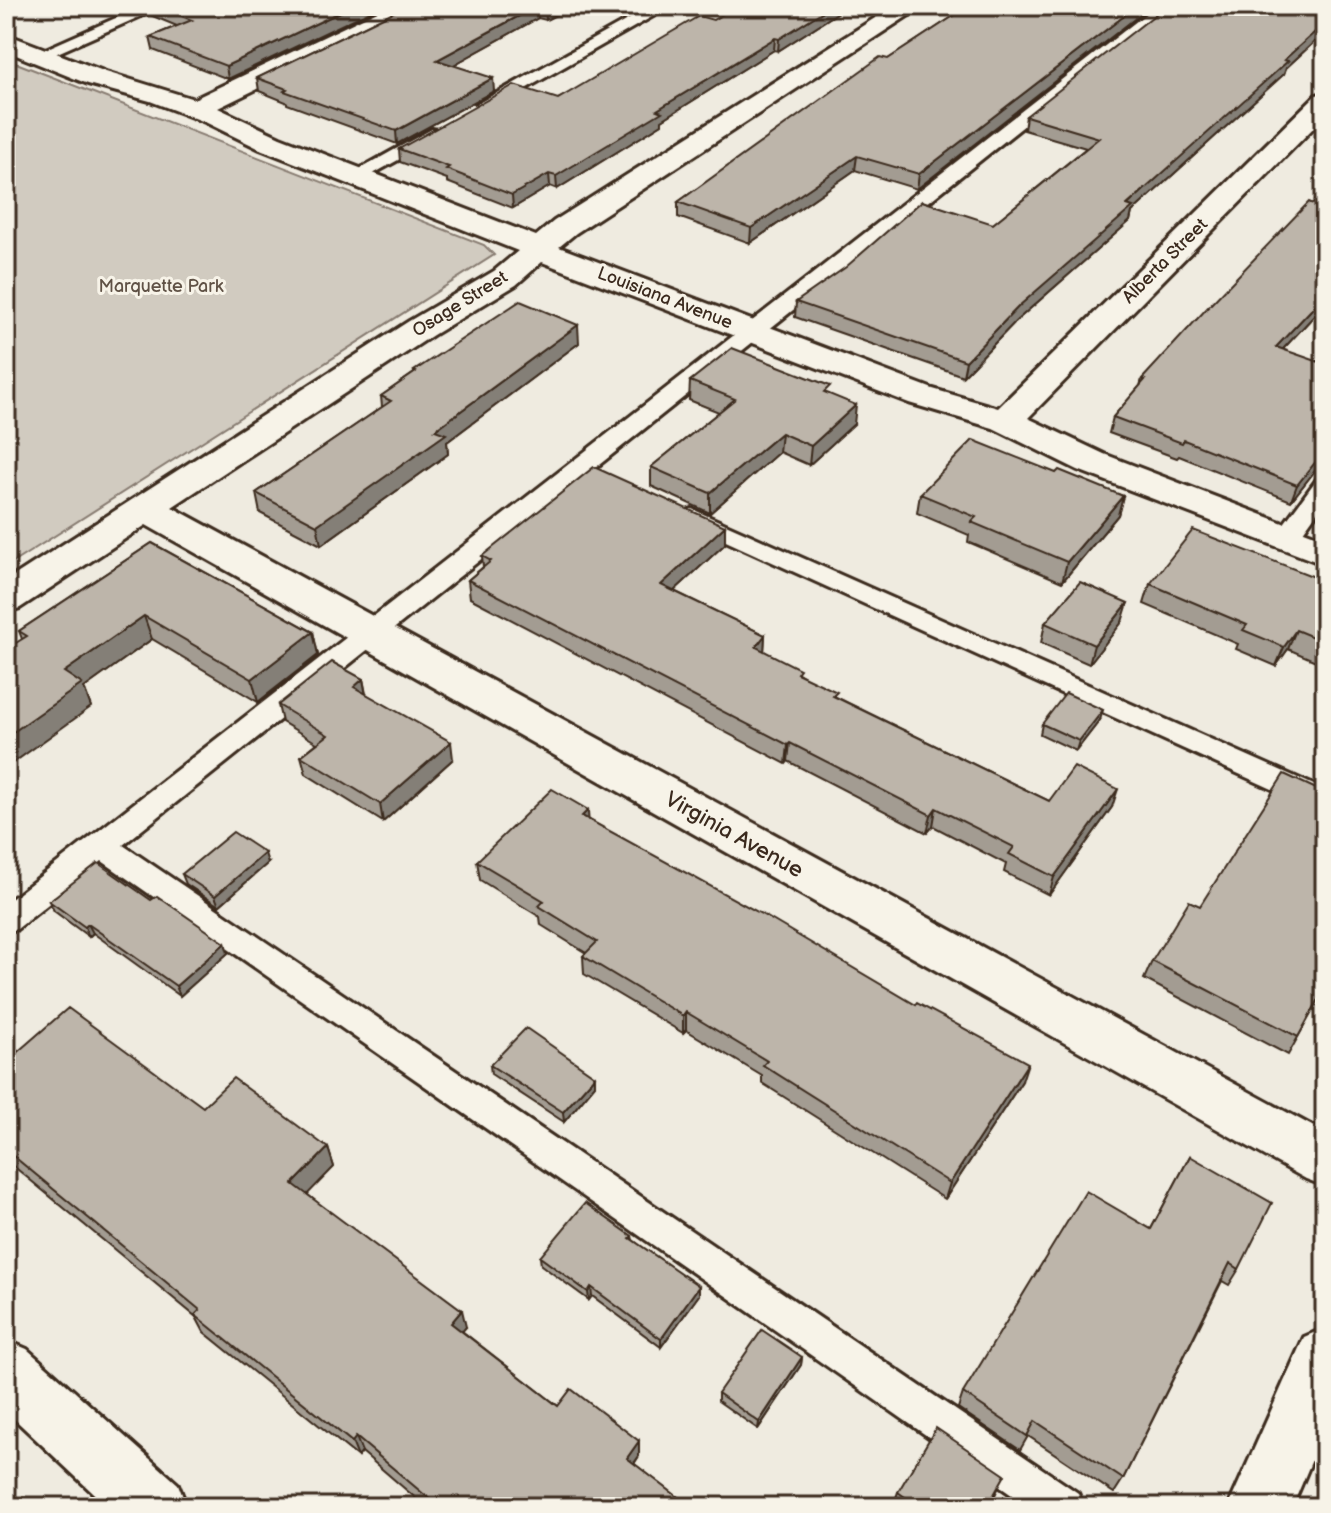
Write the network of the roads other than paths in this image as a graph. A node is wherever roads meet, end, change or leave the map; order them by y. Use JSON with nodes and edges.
{"nodes":[{"id":1,"x":156,"y":6,"type":"edge"},
{"id":2,"x":407,"y":6,"type":"edge"},
{"id":3,"x":663,"y":6,"type":"edge"},
{"id":4,"x":911,"y":6,"type":"edge"},
{"id":5,"x":1166,"y":6,"type":"edge"},
{"id":6,"x":6,"y":42,"type":"edge"},
{"id":7,"x":40,"y":55,"type":"junction"},
{"id":8,"x":1325,"y":101,"type":"edge"},
{"id":9,"x":195,"y":109,"type":"junction"},
{"id":10,"x":475,"y":111,"type":"edge"},
{"id":11,"x":448,"y":126,"type":"edge"},
{"id":12,"x":356,"y":176,"type":"junction"},
{"id":13,"x":539,"y":250,"type":"junction"},
{"id":14,"x":753,"y":331,"type":"junction"},
{"id":15,"x":1005,"y":421,"type":"junction"},
{"id":16,"x":582,"y":467,"type":"junction"},
{"id":17,"x":611,"y":480,"type":"edge"},
{"id":18,"x":1325,"y":484,"type":"edge"},
{"id":19,"x":670,"y":506,"type":"edge"},
{"id":20,"x":145,"y":508,"type":"junction"},
{"id":21,"x":1286,"y":538,"type":"junction"},
{"id":22,"x":1325,"y":553,"type":"edge"},
{"id":23,"x":6,"y":599,"type":"edge"},
{"id":24,"x":371,"y":635,"type":"junction"},
{"id":25,"x":1325,"y":802,"type":"edge"},
{"id":26,"x":101,"y":845,"type":"junction"},
{"id":27,"x":6,"y":920,"type":"edge"},
{"id":28,"x":1325,"y":1161,"type":"edge"},
{"id":29,"x":1325,"y":1358,"type":"edge"},
{"id":30,"x":6,"y":1370,"type":"edge"},
{"id":31,"x":155,"y":1507,"type":"edge"},
{"id":32,"x":1064,"y":1507,"type":"edge"},
{"id":33,"x":1260,"y":1507,"type":"edge"}],
"edges":[{"from":1,"to":7,"type":"lane"},
{"from":2,"to":9,"type":"street"},
{"from":3,"to":10,"type":"lane"},
{"from":4,"to":13,"type":"street","name":"Osage Street"},
{"from":5,"to":14,"type":"lane"},
{"from":6,"to":7,"type":"street","name":"Louisiana Avenue"},
{"from":7,"to":9,"type":"street","name":"Louisiana Avenue"},
{"from":8,"to":15,"type":"street","name":"Alberta Street"},
{"from":9,"to":12,"type":"street","name":"Louisiana Avenue"},
{"from":11,"to":12,"type":"lane"},
{"from":12,"to":13,"type":"street","name":"Louisiana Avenue"},
{"from":13,"to":14,"type":"street","name":"Louisiana Avenue"},
{"from":13,"to":20,"type":"street","name":"Osage Street"},
{"from":14,"to":15,"type":"street","name":"Louisiana Avenue"},
{"from":14,"to":16,"type":"lane"},
{"from":15,"to":21,"type":"street","name":"Louisiana Avenue"},
{"from":16,"to":17,"type":"lane"},
{"from":16,"to":24,"type":"lane"},
{"from":18,"to":21,"type":"lane"},
{"from":19,"to":25,"type":"lane"},
{"from":20,"to":23,"type":"street","name":"Osage Street"},
{"from":20,"to":24,"type":"street","name":"Virginia Avenue"},
{"from":21,"to":22,"type":"street","name":"Louisiana Avenue"},
{"from":24,"to":26,"type":"lane"},
{"from":24,"to":28,"type":"street","name":"Virginia Avenue"},
{"from":26,"to":27,"type":"lane"},
{"from":26,"to":32,"type":"lane"},
{"from":29,"to":33,"type":"street"},
{"from":30,"to":31,"type":"street"}]}
